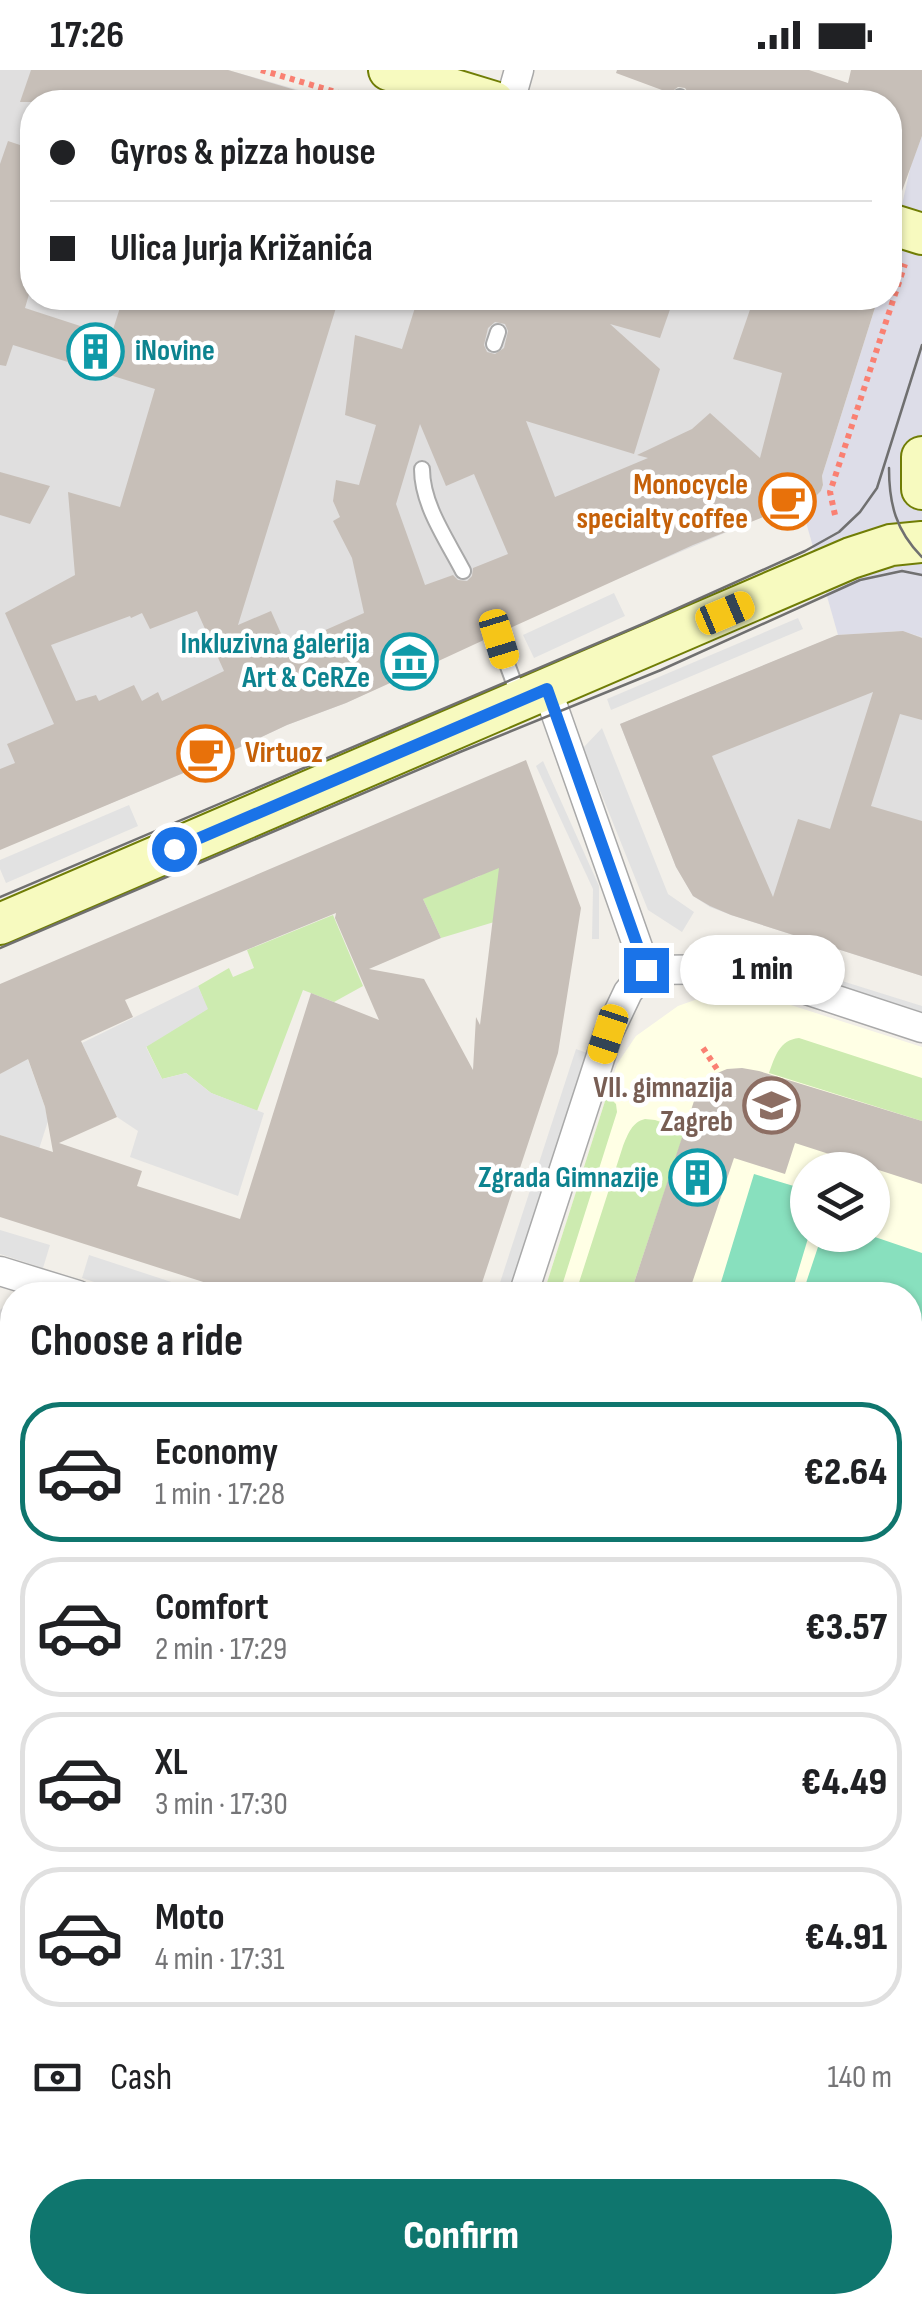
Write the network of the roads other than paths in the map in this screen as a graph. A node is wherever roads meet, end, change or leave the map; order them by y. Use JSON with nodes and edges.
{"nodes":[{"id":1,"x":389,"y":70,"type":"edge"},
{"id":2,"x":455,"y":90,"type":"edge"},
{"id":3,"x":922,"y":457,"type":"edge"},
{"id":4,"x":422,"y":469,"type":"dead end"},
{"id":5,"x":922,"y":489,"type":"edge"},
{"id":6,"x":922,"y":542,"type":"edge"},
{"id":7,"x":463,"y":571,"type":"dead end"},
{"id":8,"x":496,"y":634,"type":"dead end"},
{"id":9,"x":534,"y":694,"type":"junction"},
{"id":10,"x":0,"y":924,"type":"edge"},
{"id":11,"x":646,"y":970,"type":"junction"},
{"id":12,"x":922,"y":1028,"type":"edge"},
{"id":13,"x":0,"y":1270,"type":"edge"},
{"id":14,"x":37,"y":1282,"type":"edge"},
{"id":15,"x":526,"y":1282,"type":"edge"}],
"edges":[{"from":1,"to":2,"type":"main road"},
{"from":3,"to":5,"type":"main road"},
{"from":4,"to":7,"type":"lane"},
{"from":6,"to":9,"type":"main road"},
{"from":8,"to":9,"type":"lane"},
{"from":9,"to":10,"type":"main road"},
{"from":9,"to":11,"type":"street"},
{"from":11,"to":12,"type":"street"},
{"from":11,"to":15,"type":"street"},
{"from":13,"to":14,"type":"street"}]}
